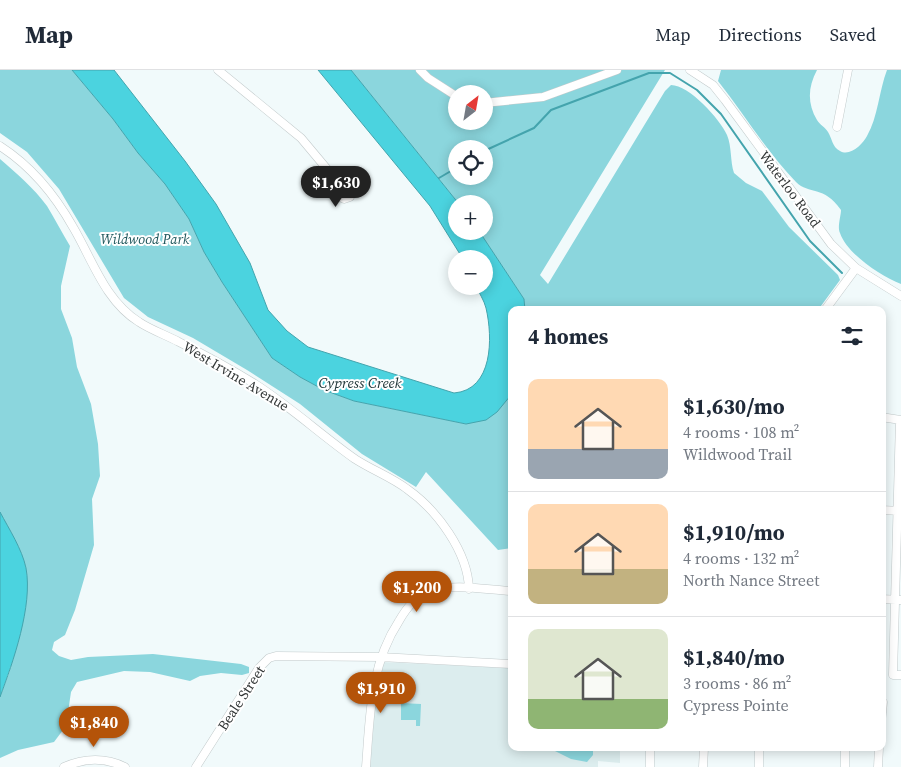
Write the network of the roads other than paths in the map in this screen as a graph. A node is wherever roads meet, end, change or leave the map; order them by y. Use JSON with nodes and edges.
{"nodes":[{"id":1,"x":218,"y":70,"type":"edge"},
{"id":2,"x":420,"y":70,"type":"edge"},
{"id":3,"x":617,"y":70,"type":"edge"},
{"id":4,"x":690,"y":70,"type":"edge"},
{"id":5,"x":848,"y":70,"type":"edge"},
{"id":6,"x":448,"y":91,"type":"edge"},
{"id":7,"x":493,"y":102,"type":"edge"},
{"id":8,"x":837,"y":127,"type":"dead end"},
{"id":9,"x":0,"y":146,"type":"edge"},
{"id":10,"x":332,"y":175,"type":"dead end"},
{"id":11,"x":856,"y":268,"type":"junction"},
{"id":12,"x":901,"y":296,"type":"edge"},
{"id":13,"x":828,"y":306,"type":"edge"},
{"id":14,"x":886,"y":418,"type":"edge"},
{"id":15,"x":900,"y":420,"type":"edge"},
{"id":16,"x":886,"y":510,"type":"edge"},
{"id":17,"x":899,"y":511,"type":"edge"},
{"id":18,"x":469,"y":589,"type":"junction"},
{"id":19,"x":508,"y":591,"type":"edge"},
{"id":20,"x":898,"y":600,"type":"edge"},
{"id":21,"x":380,"y":657,"type":"junction"},
{"id":22,"x":508,"y":664,"type":"edge"},
{"id":23,"x":897,"y":675,"type":"edge"},
{"id":24,"x":650,"y":751,"type":"edge"},
{"id":25,"x":704,"y":751,"type":"edge"},
{"id":26,"x":759,"y":751,"type":"edge"},
{"id":27,"x":845,"y":751,"type":"edge"},
{"id":28,"x":879,"y":751,"type":"edge"},
{"id":29,"x":64,"y":767,"type":"edge"},
{"id":30,"x":125,"y":767,"type":"edge"},
{"id":31,"x":196,"y":767,"type":"edge"},
{"id":32,"x":366,"y":767,"type":"edge"},
{"id":33,"x":650,"y":767,"type":"edge"},
{"id":34,"x":703,"y":767,"type":"edge"},
{"id":35,"x":759,"y":767,"type":"edge"},
{"id":36,"x":845,"y":767,"type":"edge"},
{"id":37,"x":878,"y":767,"type":"edge"}],
"edges":[{"from":1,"to":10,"type":"street"},
{"from":2,"to":6,"type":"street"},
{"from":3,"to":7,"type":"street"},
{"from":4,"to":11,"type":"street","name":"Waterloo Road"},
{"from":5,"to":8,"type":"street"},
{"from":9,"to":18,"type":"street","name":"West Irvine Avenue"},
{"from":11,"to":12,"type":"street","name":"Waterloo Road"},
{"from":11,"to":13,"type":"street"},
{"from":14,"to":15,"type":"street"},
{"from":15,"to":17,"type":"street"},
{"from":16,"to":17,"type":"street"},
{"from":17,"to":20,"type":"street"},
{"from":18,"to":19,"type":"street"},
{"from":18,"to":21,"type":"street"},
{"from":20,"to":23,"type":"street"},
{"from":21,"to":22,"type":"street","name":"Beale Street"},
{"from":21,"to":31,"type":"street","name":"Beale Street"},
{"from":21,"to":32,"type":"street"},
{"from":24,"to":33,"type":"street"},
{"from":25,"to":34,"type":"street"},
{"from":26,"to":35,"type":"street"},
{"from":27,"to":36,"type":"street"},
{"from":28,"to":37,"type":"street"},
{"from":29,"to":30,"type":"street"}]}
